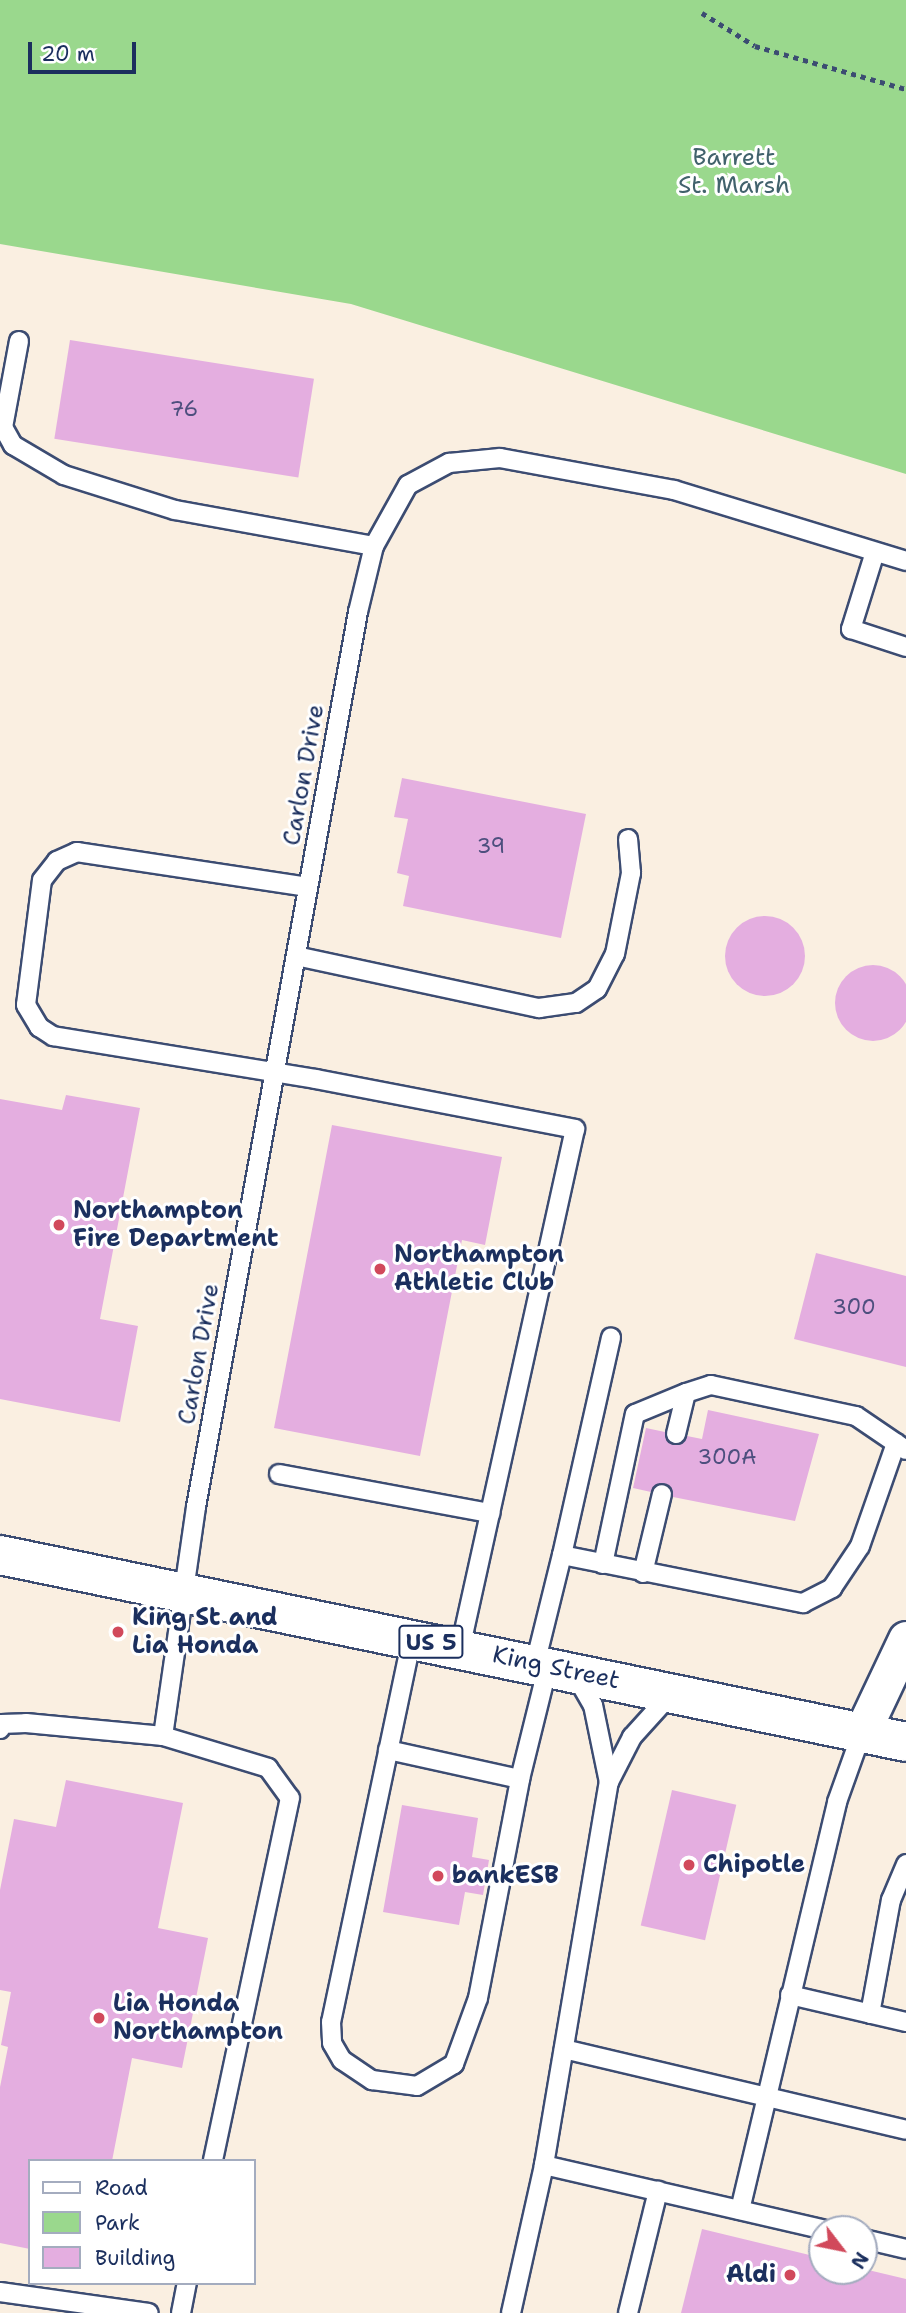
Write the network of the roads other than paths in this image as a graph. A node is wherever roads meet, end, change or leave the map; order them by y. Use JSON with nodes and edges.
{"nodes":[{"id":1,"x":19,"y":341,"type":"dead end"},
{"id":2,"x":374,"y":546,"type":"junction"},
{"id":3,"x":875,"y":552,"type":"junction"},
{"id":4,"x":906,"y":561,"type":"edge"},
{"id":5,"x":906,"y":647,"type":"edge"},
{"id":6,"x":628,"y":839,"type":"dead end"},
{"id":7,"x":308,"y":887,"type":"junction"},
{"id":8,"x":296,"y":956,"type":"junction"},
{"id":9,"x":275,"y":1072,"type":"junction"},
{"id":10,"x":611,"y":1337,"type":"dead end"},
{"id":11,"x":686,"y":1394,"type":"junction"},
{"id":12,"x":676,"y":1434,"type":"dead end"},
{"id":13,"x":901,"y":1447,"type":"edge"},
{"id":14,"x":279,"y":1474,"type":"dead end"},
{"id":15,"x":662,"y":1494,"type":"dead end"},
{"id":16,"x":490,"y":1513,"type":"junction"},
{"id":17,"x":0,"y":1555,"type":"edge"},
{"id":18,"x":562,"y":1555,"type":"junction"},
{"id":19,"x":603,"y":1564,"type":"junction"},
{"id":20,"x":643,"y":1573,"type":"junction"},
{"id":21,"x":183,"y":1593,"type":"junction"},
{"id":22,"x":412,"y":1639,"type":"junction"},
{"id":23,"x":906,"y":1639,"type":"edge"},
{"id":24,"x":460,"y":1648,"type":"junction"},
{"id":25,"x":552,"y":1667,"type":"junction"},
{"id":26,"x":674,"y":1693,"type":"junction"},
{"id":27,"x":0,"y":1726,"type":"edge"},
{"id":28,"x":862,"y":1732,"type":"junction"},
{"id":29,"x":163,"y":1736,"type":"junction"},
{"id":30,"x":906,"y":1742,"type":"edge"},
{"id":31,"x":388,"y":1751,"type":"junction"},
{"id":32,"x":520,"y":1779,"type":"junction"},
{"id":33,"x":609,"y":1782,"type":"junction"},
{"id":34,"x":906,"y":1864,"type":"edge"},
{"id":35,"x":790,"y":1995,"type":"junction"},
{"id":36,"x":870,"y":2014,"type":"junction"},
{"id":37,"x":906,"y":2022,"type":"edge"},
{"id":38,"x":564,"y":2049,"type":"junction"},
{"id":39,"x":766,"y":2097,"type":"junction"},
{"id":40,"x":906,"y":2130,"type":"edge"},
{"id":41,"x":213,"y":2159,"type":"edge"},
{"id":42,"x":544,"y":2165,"type":"junction"},
{"id":43,"x":659,"y":2191,"type":"junction"},
{"id":44,"x":740,"y":2210,"type":"junction"},
{"id":45,"x":808,"y":2226,"type":"edge"},
{"id":46,"x":878,"y":2242,"type":"edge"},
{"id":47,"x":906,"y":2249,"type":"edge"},
{"id":48,"x":187,"y":2285,"type":"edge"},
{"id":49,"x":0,"y":2292,"type":"edge"},
{"id":50,"x":149,"y":2313,"type":"edge"},
{"id":51,"x":181,"y":2313,"type":"edge"},
{"id":52,"x":511,"y":2313,"type":"edge"},
{"id":53,"x":628,"y":2313,"type":"edge"}],
"edges":[{"from":1,"to":2,"type":"lane"},
{"from":2,"to":3,"type":"lane","name":"Carlon Drive"},
{"from":2,"to":7,"type":"lane","name":"Carlon Drive"},
{"from":3,"to":4,"type":"lane","name":"Carlon Drive"},
{"from":3,"to":5,"type":"lane"},
{"from":6,"to":8,"type":"lane"},
{"from":7,"to":8,"type":"lane","name":"Carlon Drive"},
{"from":7,"to":9,"type":"lane"},
{"from":8,"to":9,"type":"lane","name":"Carlon Drive"},
{"from":9,"to":16,"type":"lane"},
{"from":9,"to":21,"type":"lane","name":"Carlon Drive"},
{"from":10,"to":18,"type":"lane"},
{"from":11,"to":12,"type":"lane"},
{"from":11,"to":13,"type":"lane"},
{"from":11,"to":19,"type":"lane"},
{"from":13,"to":20,"type":"lane"},
{"from":14,"to":16,"type":"lane"},
{"from":15,"to":20,"type":"lane"},
{"from":16,"to":24,"type":"lane"},
{"from":17,"to":21,"type":"main road","name":"King Street","number":"US 5"},
{"from":18,"to":19,"type":"lane"},
{"from":18,"to":25,"type":"lane"},
{"from":19,"to":20,"type":"lane"},
{"from":21,"to":22,"type":"main road","name":"King Street","number":"US 5"},
{"from":21,"to":29,"type":"lane","name":"Carlon Drive"},
{"from":22,"to":24,"type":"main road","name":"King Street","number":"US 5"},
{"from":22,"to":31,"type":"lane"},
{"from":23,"to":28,"type":"street"},
{"from":24,"to":25,"type":"main road","name":"King Street","number":"US 5"},
{"from":25,"to":26,"type":"main road","name":"King Street","number":"US 5"},
{"from":25,"to":32,"type":"lane"},
{"from":25,"to":33,"type":"lane"},
{"from":26,"to":28,"type":"main road","name":"King Street","number":"US 5"},
{"from":26,"to":33,"type":"lane"},
{"from":27,"to":29,"type":"lane"},
{"from":28,"to":30,"type":"main road","name":"King Street","number":"US 5"},
{"from":28,"to":35,"type":"lane"},
{"from":29,"to":41,"type":"lane"},
{"from":31,"to":32,"type":"lane"},
{"from":31,"to":32,"type":"lane"},
{"from":33,"to":38,"type":"lane"},
{"from":34,"to":36,"type":"lane"},
{"from":35,"to":36,"type":"lane"},
{"from":35,"to":39,"type":"lane"},
{"from":36,"to":37,"type":"lane"},
{"from":38,"to":39,"type":"lane"},
{"from":38,"to":42,"type":"lane"},
{"from":39,"to":40,"type":"lane"},
{"from":39,"to":44,"type":"lane"},
{"from":42,"to":43,"type":"lane"},
{"from":42,"to":52,"type":"lane"},
{"from":43,"to":44,"type":"lane"},
{"from":43,"to":53,"type":"lane"},
{"from":44,"to":45,"type":"lane"},
{"from":46,"to":47,"type":"lane"},
{"from":48,"to":51,"type":"lane"},
{"from":49,"to":50,"type":"lane"}]}
